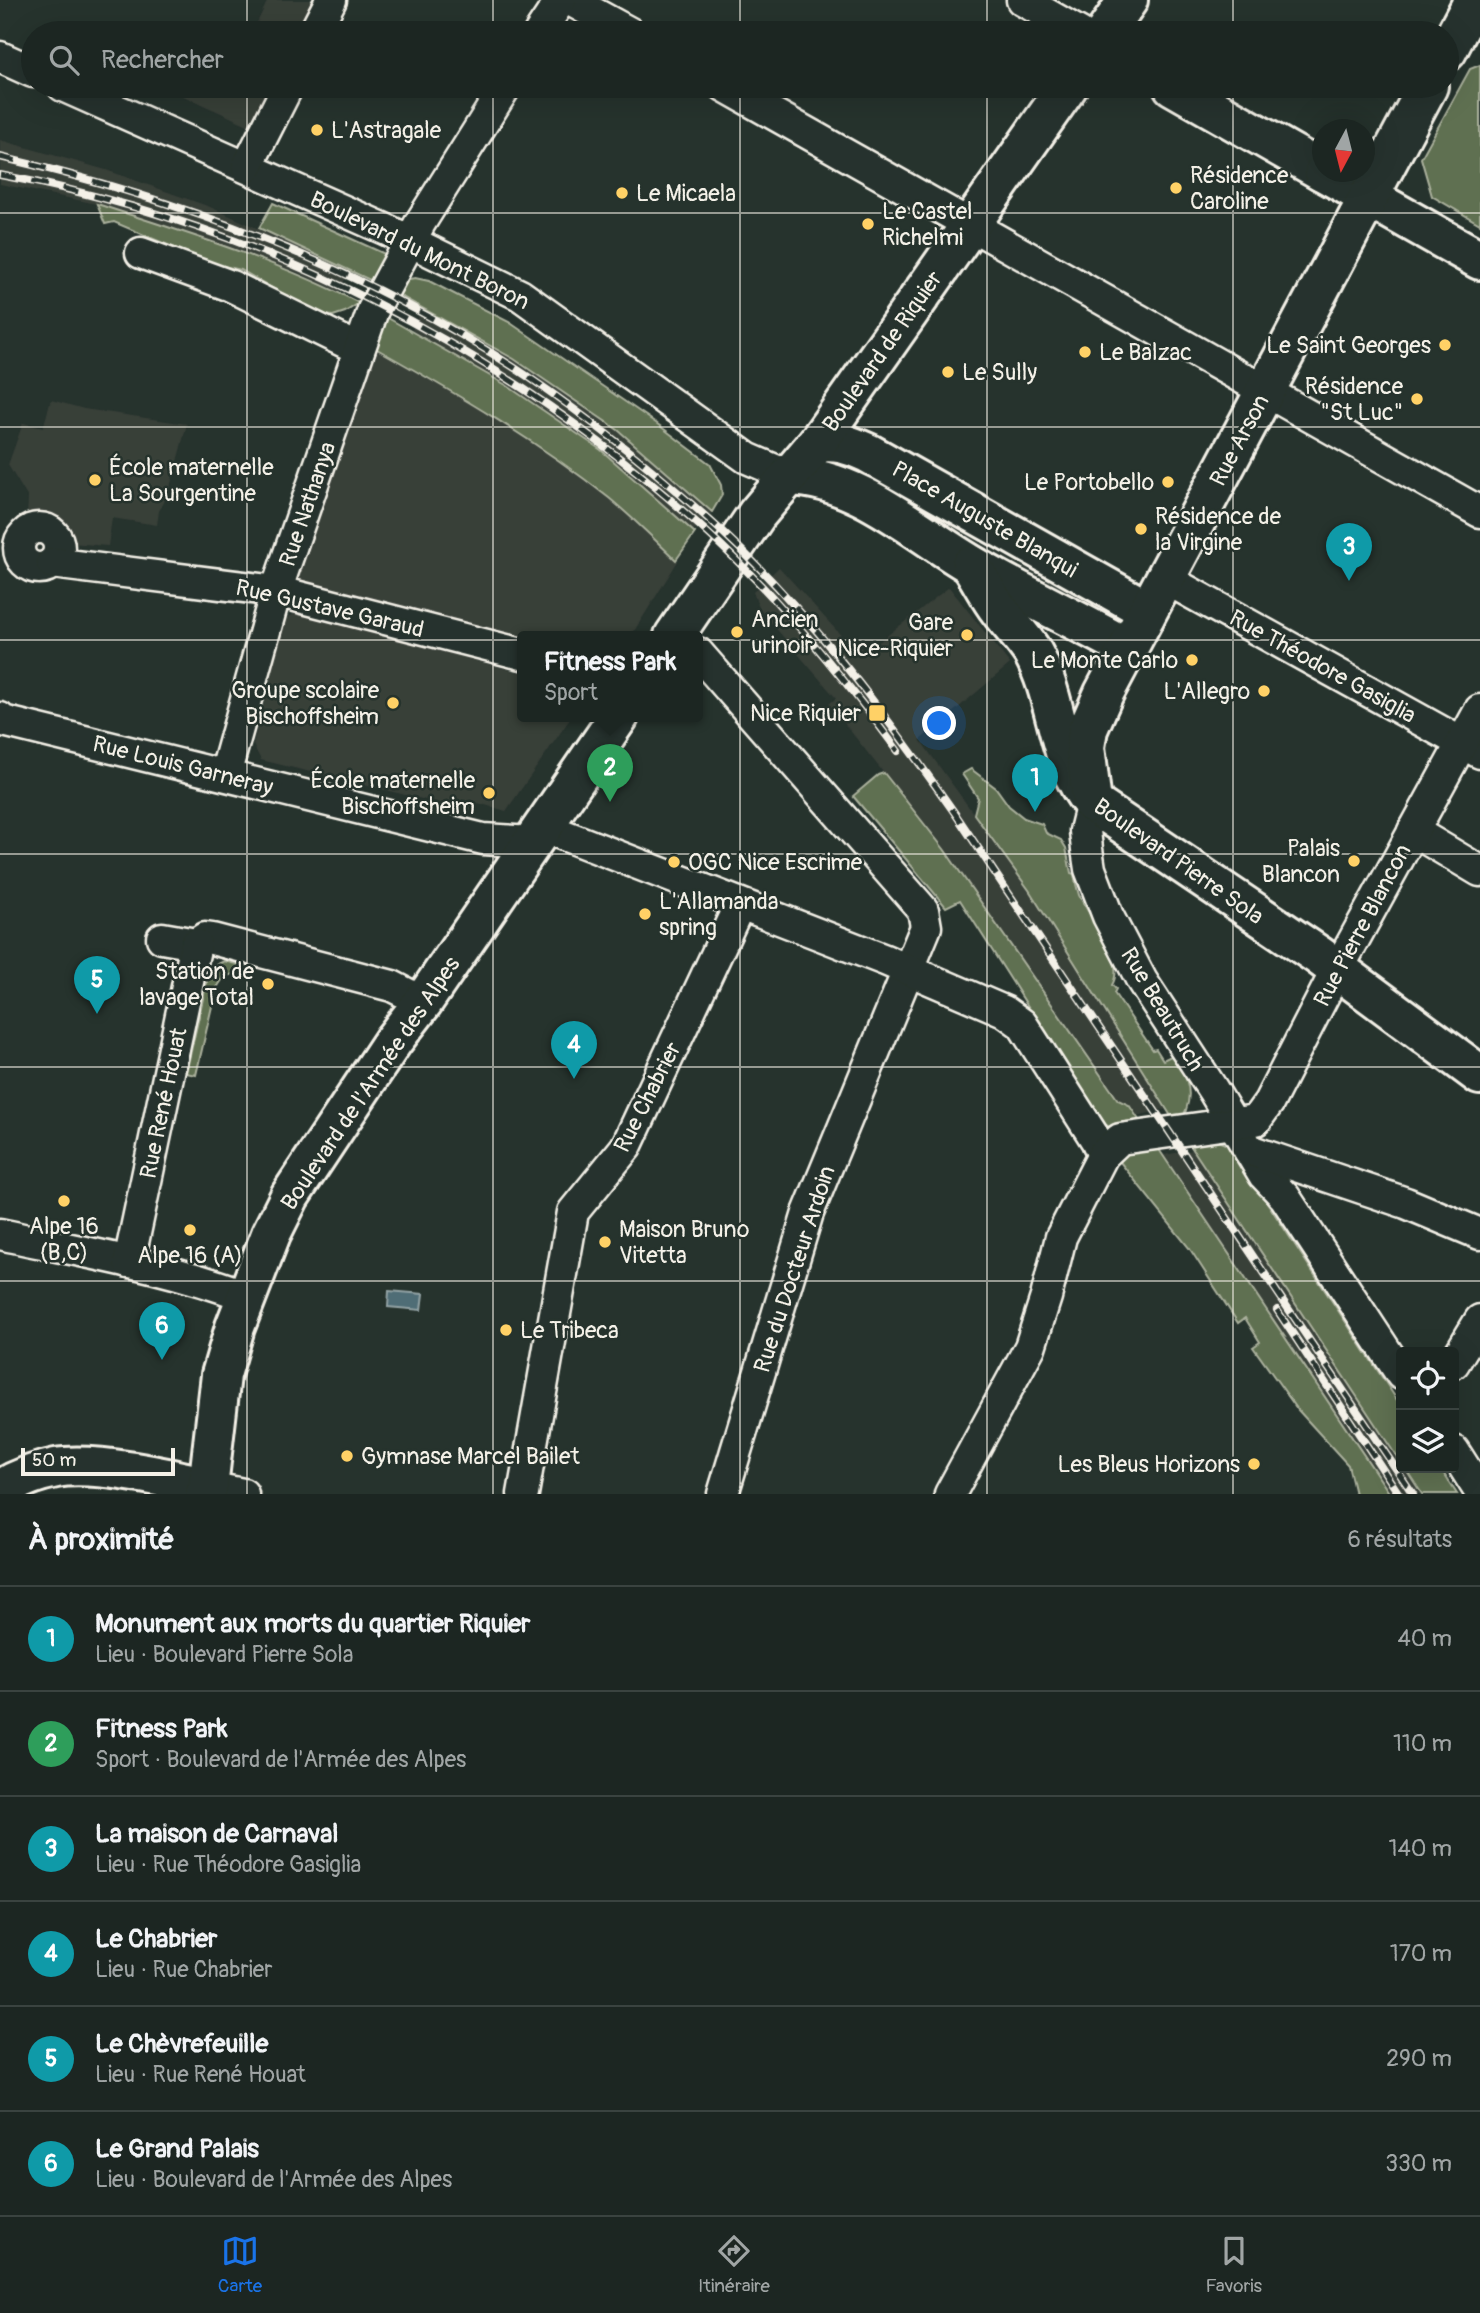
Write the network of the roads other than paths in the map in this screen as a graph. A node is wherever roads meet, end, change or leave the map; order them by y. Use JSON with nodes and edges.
{"nodes":[{"id":1,"x":331,"y":0,"type":"edge"},
{"id":2,"x":561,"y":0,"type":"edge"},
{"id":3,"x":570,"y":0,"type":"edge"},
{"id":4,"x":1022,"y":0,"type":"edge"},
{"id":5,"x":1128,"y":0,"type":"edge"},
{"id":6,"x":320,"y":21,"type":"edge"},
{"id":7,"x":548,"y":21,"type":"edge"},
{"id":8,"x":608,"y":21,"type":"edge"},
{"id":9,"x":1059,"y":21,"type":"edge"},
{"id":10,"x":1113,"y":21,"type":"edge"},
{"id":11,"x":0,"y":57,"type":"edge"},
{"id":12,"x":21,"y":67,"type":"edge"},
{"id":13,"x":91,"y":98,"type":"edge"},
{"id":14,"x":282,"y":98,"type":"edge"},
{"id":15,"x":498,"y":98,"type":"edge"},
{"id":16,"x":745,"y":98,"type":"edge"},
{"id":17,"x":1059,"y":98,"type":"edge"},
{"id":18,"x":1194,"y":98,"type":"edge"},
{"id":19,"x":1422,"y":98,"type":"edge"},
{"id":20,"x":1312,"y":165,"type":"edge"},
{"id":21,"x":247,"y":167,"type":"junction"},
{"id":22,"x":1342,"y":182,"type":"edge"},
{"id":23,"x":1369,"y":197,"type":"junction"},
{"id":24,"x":970,"y":224,"type":"junction"},
{"id":25,"x":411,"y":241,"type":"junction"},
{"id":26,"x":141,"y":253,"type":"dead end"},
{"id":27,"x":1480,"y":260,"type":"edge"},
{"id":28,"x":359,"y":349,"type":"junction"},
{"id":29,"x":1264,"y":392,"type":"junction"},
{"id":30,"x":817,"y":443,"type":"junction"},
{"id":31,"x":789,"y":476,"type":"junction"},
{"id":32,"x":1480,"y":512,"type":"edge"},
{"id":33,"x":995,"y":526,"type":"junction"},
{"id":34,"x":52,"y":563,"type":"dead end"},
{"id":35,"x":971,"y":565,"type":"junction"},
{"id":36,"x":1166,"y":579,"type":"junction"},
{"id":37,"x":276,"y":592,"type":"junction"},
{"id":38,"x":687,"y":631,"type":"edge"},
{"id":39,"x":1136,"y":632,"type":"junction"},
{"id":40,"x":517,"y":652,"type":"edge"},
{"id":41,"x":703,"y":663,"type":"edge"},
{"id":42,"x":1480,"y":710,"type":"edge"},
{"id":43,"x":0,"y":718,"type":"edge"},
{"id":44,"x":615,"y":722,"type":"edge"},
{"id":45,"x":1471,"y":748,"type":"edge"},
{"id":46,"x":225,"y":775,"type":"junction"},
{"id":47,"x":1092,"y":803,"type":"junction"},
{"id":48,"x":1413,"y":831,"type":"junction"},
{"id":49,"x":538,"y":835,"type":"junction"},
{"id":50,"x":1480,"y":871,"type":"edge"},
{"id":51,"x":740,"y":904,"type":"junction"},
{"id":52,"x":162,"y":938,"type":"dead end"},
{"id":53,"x":196,"y":944,"type":"junction"},
{"id":54,"x":1338,"y":970,"type":"junction"},
{"id":55,"x":909,"y":971,"type":"junction"},
{"id":56,"x":423,"y":1002,"type":"junction"},
{"id":57,"x":1480,"y":1075,"type":"edge"},
{"id":58,"x":1233,"y":1122,"type":"junction"},
{"id":59,"x":1249,"y":1150,"type":"junction"},
{"id":60,"x":1102,"y":1155,"type":"junction"},
{"id":61,"x":1306,"y":1170,"type":"junction"},
{"id":62,"x":1285,"y":1197,"type":"junction"},
{"id":63,"x":0,"y":1234,"type":"edge"},
{"id":64,"x":1480,"y":1234,"type":"edge"},
{"id":65,"x":129,"y":1262,"type":"junction"},
{"id":66,"x":246,"y":1296,"type":"junction"},
{"id":67,"x":1480,"y":1320,"type":"edge"},
{"id":68,"x":1459,"y":1355,"type":"edge"},
{"id":69,"x":1396,"y":1366,"type":"edge"},
{"id":70,"x":1459,"y":1459,"type":"edge"},
{"id":71,"x":0,"y":1490,"type":"edge"},
{"id":72,"x":217,"y":1492,"type":"edge"},
{"id":73,"x":1480,"y":1492,"type":"edge"},
{"id":74,"x":523,"y":1494,"type":"edge"},
{"id":75,"x":723,"y":1494,"type":"edge"},
{"id":76,"x":950,"y":1494,"type":"edge"}],
"edges":[{"from":1,"to":6,"type":"street"},
{"from":2,"to":7,"type":"street"},
{"from":3,"to":8,"type":"street"},
{"from":4,"to":9,"type":"street"},
{"from":5,"to":10,"type":"main road"},
{"from":11,"to":12,"type":"street"},
{"from":13,"to":21,"type":"street","name":"Boulevard du Mont Boron"},
{"from":14,"to":21,"type":"street"},
{"from":15,"to":25,"type":"street","name":"Rue Nathanya"},
{"from":16,"to":24,"type":"street"},
{"from":17,"to":24,"type":"main road","name":"Boulevard de Riquier"},
{"from":18,"to":20,"type":"main road"},
{"from":19,"to":23,"type":"main road","name":"Rue Arson"},
{"from":21,"to":25,"type":"street","name":"Boulevard du Mont Boron"},
{"from":22,"to":23,"type":"main road"},
{"from":23,"to":27,"type":"main road"},
{"from":23,"to":29,"type":"main road","name":"Rue Arson"},
{"from":24,"to":29,"type":"street"},
{"from":24,"to":30,"type":"main road","name":"Boulevard de Riquier"},
{"from":25,"to":28,"type":"street","name":"Rue Nathanya"},
{"from":25,"to":31,"type":"street","name":"Boulevard du Mont Boron"},
{"from":26,"to":28,"type":"street"},
{"from":28,"to":37,"type":"street","name":"Rue Nathanya"},
{"from":29,"to":32,"type":"street"},
{"from":29,"to":36,"type":"main road","name":"Rue Arson"},
{"from":30,"to":31,"type":"main road","name":"Boulevard de Riquier"},
{"from":30,"to":33,"type":"main road","name":"Place Auguste Blanqui"},
{"from":31,"to":35,"type":"main road","name":"Boulevard Pierre Sola"},
{"from":31,"to":38,"type":"main road"},
{"from":33,"to":35,"type":"main road"},
{"from":33,"to":39,"type":"main road","name":"Place Auguste Blanqui"},
{"from":34,"to":37,"type":"street","name":"Rue Gustave Garaud"},
{"from":35,"to":39,"type":"main road","name":"Place Auguste Blanqui"},
{"from":35,"to":47,"type":"main road","name":"Boulevard Pierre Sola"},
{"from":36,"to":39,"type":"main road","name":"Rue Arson"},
{"from":36,"to":45,"type":"street","name":"Rue Théodore Gasiglia"},
{"from":37,"to":40,"type":"street","name":"Rue Gustave Garaud"},
{"from":37,"to":46,"type":"street","name":"Rue Nathanya"},
{"from":39,"to":47,"type":"main road","name":"Rue Arson"},
{"from":41,"to":55,"type":"street","name":"Rue du Docteur Ardoin"},
{"from":42,"to":45,"type":"street","name":"Rue Pierre Blancon"},
{"from":43,"to":46,"type":"street","name":"Rue Louis Garneray"},
{"from":44,"to":49,"type":"main road","name":"Boulevard de l'Armée des Alpes"},
{"from":45,"to":48,"type":"street","name":"Rue Pierre Blancon"},
{"from":46,"to":49,"type":"street","name":"Rue Louis Garneray"},
{"from":47,"to":54,"type":"main road","name":"Boulevard Pierre Sola"},
{"from":47,"to":58,"type":"street","name":"Rue Beautruch"},
{"from":48,"to":50,"type":"street"},
{"from":48,"to":54,"type":"street","name":"Rue Pierre Blancon"},
{"from":49,"to":51,"type":"street","name":"Rue Louis Garneray"},
{"from":49,"to":56,"type":"main road","name":"Boulevard de l'Armée des Alpes"},
{"from":51,"to":55,"type":"street","name":"Rue Louis Garneray"},
{"from":51,"to":74,"type":"street","name":"Rue Chabrier"},
{"from":52,"to":53,"type":"street"},
{"from":53,"to":56,"type":"street"},
{"from":53,"to":65,"type":"street","name":"Rue René Houat"},
{"from":54,"to":57,"type":"main road","name":"Boulevard Pierre Sola"},
{"from":54,"to":58,"type":"street","name":"Rue Pierre Blancon"},
{"from":55,"to":60,"type":"street","name":"Rue Louis Garneray"},
{"from":55,"to":75,"type":"street","name":"Rue du Docteur Ardoin"},
{"from":56,"to":66,"type":"main road","name":"Boulevard de l'Armée des Alpes"},
{"from":58,"to":59,"type":"street","name":"Rue Beautruch"},
{"from":58,"to":60,"type":"street","name":"Rue Pierre Blancon"},
{"from":59,"to":61,"type":"street"},
{"from":59,"to":62,"type":"street","name":"Rue Beautruch"},
{"from":60,"to":76,"type":"street"},
{"from":61,"to":62,"type":"street"},
{"from":61,"to":64,"type":"street"},
{"from":62,"to":69,"type":"street","name":"Rue Beautruch"},
{"from":63,"to":65,"type":"street"},
{"from":65,"to":66,"type":"street"},
{"from":66,"to":72,"type":"main road","name":"Boulevard de l'Armée des Alpes"},
{"from":67,"to":68,"type":"street"},
{"from":70,"to":73,"type":"street"},
{"from":71,"to":72,"type":"main road"}]}
